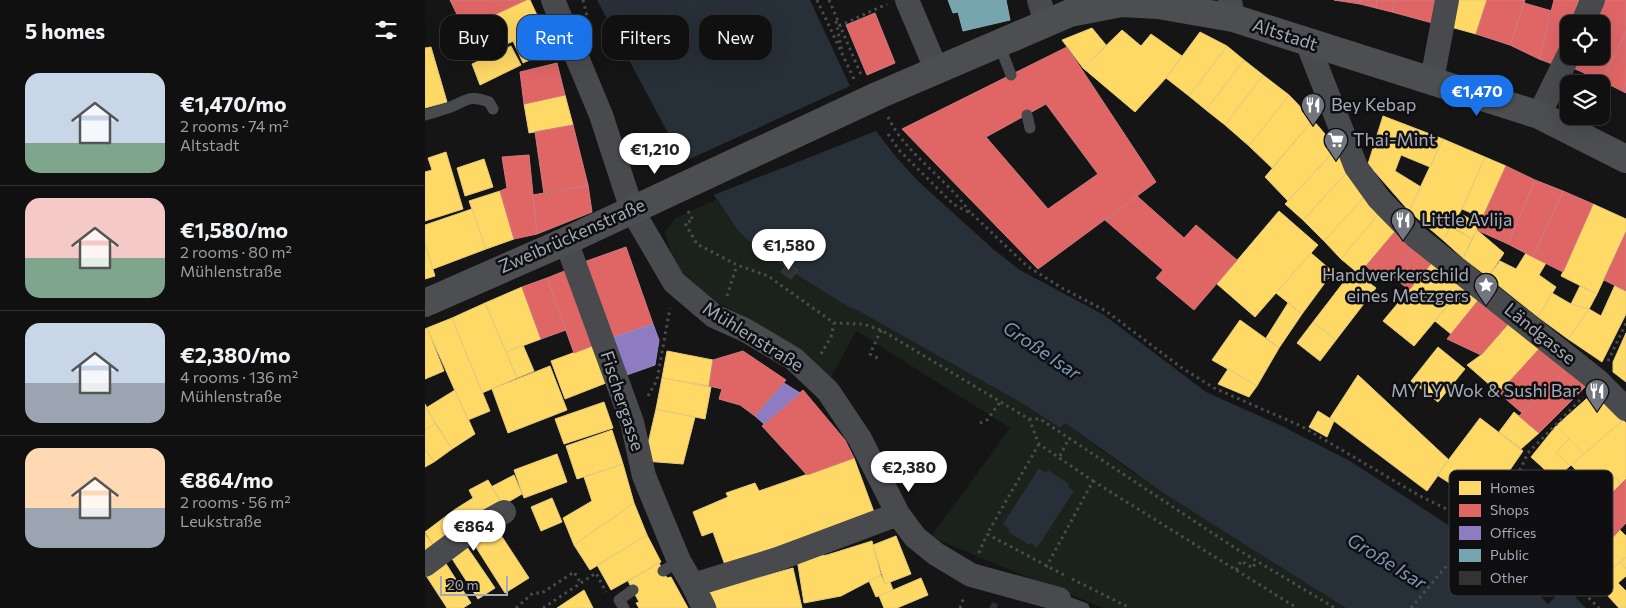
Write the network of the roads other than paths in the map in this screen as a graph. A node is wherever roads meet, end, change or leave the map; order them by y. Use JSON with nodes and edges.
{"nodes":[{"id":1,"x":553,"y":0,"type":"edge"},
{"id":2,"x":907,"y":0,"type":"edge"},
{"id":3,"x":1447,"y":0,"type":"edge"},
{"id":4,"x":1593,"y":0,"type":"edge"},
{"id":5,"x":1232,"y":9,"type":"edge"},
{"id":6,"x":1043,"y":11,"type":"edge"},
{"id":7,"x":1586,"y":15,"type":"edge"},
{"id":8,"x":1307,"y":42,"type":"junction"},
{"id":9,"x":999,"y":44,"type":"junction"},
{"id":10,"x":1564,"y":65,"type":"edge"},
{"id":11,"x":937,"y":71,"type":"junction"},
{"id":12,"x":1011,"y":75,"type":"dead end"},
{"id":13,"x":1432,"y":80,"type":"junction"},
{"id":14,"x":493,"y":109,"type":"dead end"},
{"id":15,"x":425,"y":115,"type":"edge"},
{"id":16,"x":1027,"y":115,"type":"dead end"},
{"id":17,"x":1539,"y":115,"type":"junction"},
{"id":18,"x":1031,"y":128,"type":"dead end"},
{"id":19,"x":1626,"y":158,"type":"edge"},
{"id":20,"x":632,"y":210,"type":"junction"},
{"id":21,"x":565,"y":241,"type":"junction"},
{"id":22,"x":425,"y":303,"type":"edge"},
{"id":23,"x":1626,"y":409,"type":"edge"},
{"id":24,"x":504,"y":512,"type":"dead end"},
{"id":25,"x":898,"y":514,"type":"junction"},
{"id":26,"x":425,"y":565,"type":"edge"},
{"id":27,"x":693,"y":585,"type":"junction"},
{"id":28,"x":633,"y":590,"type":"dead end"},
{"id":29,"x":1059,"y":599,"type":"joint"},
{"id":30,"x":622,"y":604,"type":"edge"},
{"id":31,"x":704,"y":608,"type":"edge"},
{"id":32,"x":1084,"y":608,"type":"edge"}],
"edges":[{"from":1,"to":20,"type":"street","name":"Mühlenstraße"},
{"from":2,"to":11,"type":"street"},
{"from":3,"to":13,"type":"street"},
{"from":4,"to":7,"type":"street"},
{"from":5,"to":6,"type":"street","name":"Altstadt"},
{"from":5,"to":8,"type":"street","name":"Altstadt"},
{"from":6,"to":9,"type":"street","name":"Altstadt"},
{"from":8,"to":13,"type":"street","name":"Altstadt"},
{"from":8,"to":23,"type":"street","name":"Ländgasse"},
{"from":9,"to":11,"type":"street","name":"Altstadt"},
{"from":9,"to":12,"type":"lane"},
{"from":10,"to":17,"type":"street"},
{"from":11,"to":20,"type":"street","name":"Zweibrückenstraße"},
{"from":13,"to":17,"type":"street","name":"Altstadt"},
{"from":14,"to":15,"type":"lane"},
{"from":16,"to":18,"type":"lane"},
{"from":17,"to":19,"type":"street","name":"Altstadt"},
{"from":20,"to":21,"type":"street","name":"Zweibrückenstraße"},
{"from":20,"to":25,"type":"street","name":"Mühlenstraße"},
{"from":21,"to":22,"type":"street","name":"Zweibrückenstraße"},
{"from":21,"to":27,"type":"street","name":"Fischergasse"},
{"from":24,"to":26,"type":"street"},
{"from":25,"to":27,"type":"street"},
{"from":25,"to":29,"type":"street","name":"Mühlenstraße"},
{"from":27,"to":31,"type":"street","name":"Fischergasse"},
{"from":28,"to":30,"type":"lane"},
{"from":29,"to":32,"type":"lane","name":"Mühlenstraße"}]}
